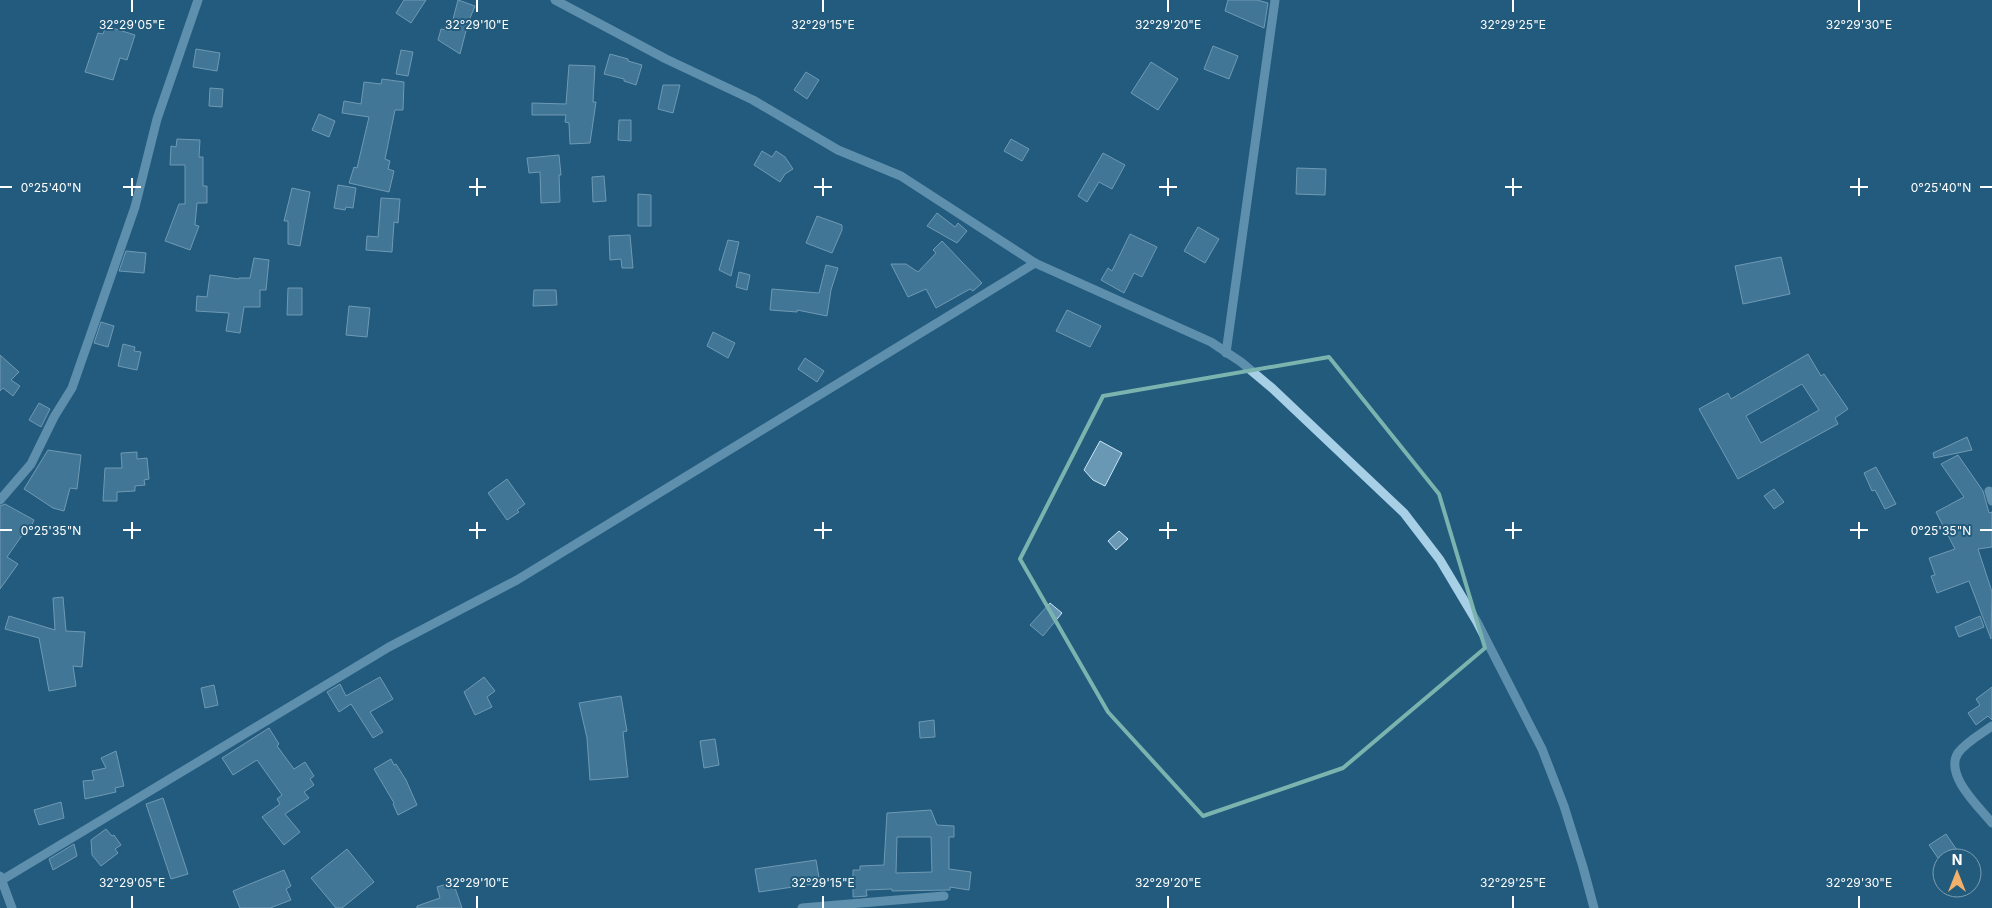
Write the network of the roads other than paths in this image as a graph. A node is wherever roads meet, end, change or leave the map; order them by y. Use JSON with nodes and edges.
{"nodes":[{"id":1,"x":198,"y":0,"type":"edge"},
{"id":2,"x":555,"y":0,"type":"edge"},
{"id":3,"x":1275,"y":0,"type":"edge"},
{"id":4,"x":1035,"y":263,"type":"junction"},
{"id":5,"x":1226,"y":353,"type":"junction"},
{"id":6,"x":1988,"y":490,"type":"dead end"},
{"id":7,"x":0,"y":500,"type":"edge"},
{"id":8,"x":1992,"y":501,"type":"edge"},
{"id":9,"x":1992,"y":726,"type":"edge"},
{"id":10,"x":1992,"y":823,"type":"edge"},
{"id":11,"x":1,"y":878,"type":"edge"},
{"id":12,"x":944,"y":896,"type":"dead end"},
{"id":13,"x":12,"y":908,"type":"edge"},
{"id":14,"x":802,"y":908,"type":"edge"},
{"id":15,"x":1594,"y":908,"type":"edge"}],
"edges":[{"from":1,"to":7,"type":"street"},
{"from":2,"to":4,"type":"street"},
{"from":3,"to":5,"type":"street"},
{"from":4,"to":5,"type":"street"},
{"from":4,"to":11,"type":"street"},
{"from":5,"to":15,"type":"street"},
{"from":6,"to":8,"type":"street"},
{"from":9,"to":10,"type":"street"},
{"from":11,"to":13,"type":"street"},
{"from":12,"to":14,"type":"street"}]}
